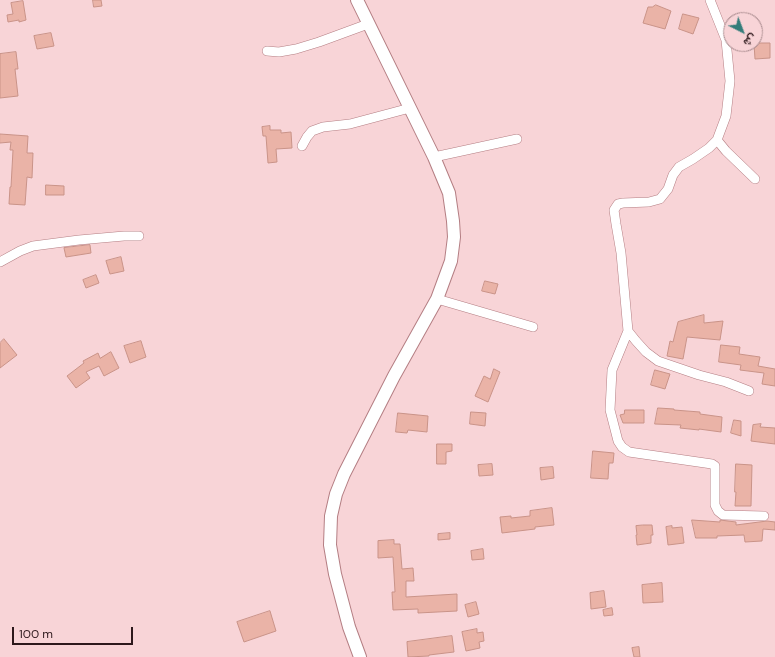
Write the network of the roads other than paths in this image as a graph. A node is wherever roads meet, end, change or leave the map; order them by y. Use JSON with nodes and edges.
{"nodes":[{"id":1,"x":357,"y":0,"type":"edge"},
{"id":2,"x":710,"y":0,"type":"edge"},
{"id":3,"x":368,"y":24,"type":"junction"},
{"id":4,"x":267,"y":51,"type":"dead end"},
{"id":5,"x":410,"y":108,"type":"junction"},
{"id":6,"x":517,"y":139,"type":"dead end"},
{"id":7,"x":717,"y":140,"type":"junction"},
{"id":8,"x":302,"y":146,"type":"dead end"},
{"id":9,"x":434,"y":157,"type":"junction"},
{"id":10,"x":755,"y":179,"type":"dead end"},
{"id":11,"x":139,"y":236,"type":"dead end"},
{"id":12,"x":0,"y":262,"type":"edge"},
{"id":13,"x":437,"y":299,"type":"junction"},
{"id":14,"x":532,"y":327,"type":"dead end"},
{"id":15,"x":628,"y":331,"type":"junction"},
{"id":16,"x":749,"y":391,"type":"dead end"},
{"id":17,"x":764,"y":516,"type":"dead end"},
{"id":18,"x":360,"y":657,"type":"edge"}],
"edges":[{"from":1,"to":3,"type":"street"},
{"from":2,"to":7,"type":"street"},
{"from":3,"to":4,"type":"street"},
{"from":3,"to":5,"type":"street"},
{"from":5,"to":8,"type":"street"},
{"from":5,"to":9,"type":"street"},
{"from":6,"to":9,"type":"street"},
{"from":7,"to":10,"type":"street"},
{"from":7,"to":15,"type":"street"},
{"from":9,"to":13,"type":"street"},
{"from":11,"to":12,"type":"street"},
{"from":13,"to":14,"type":"street"},
{"from":13,"to":18,"type":"street"},
{"from":15,"to":16,"type":"street"},
{"from":15,"to":17,"type":"street"}]}
